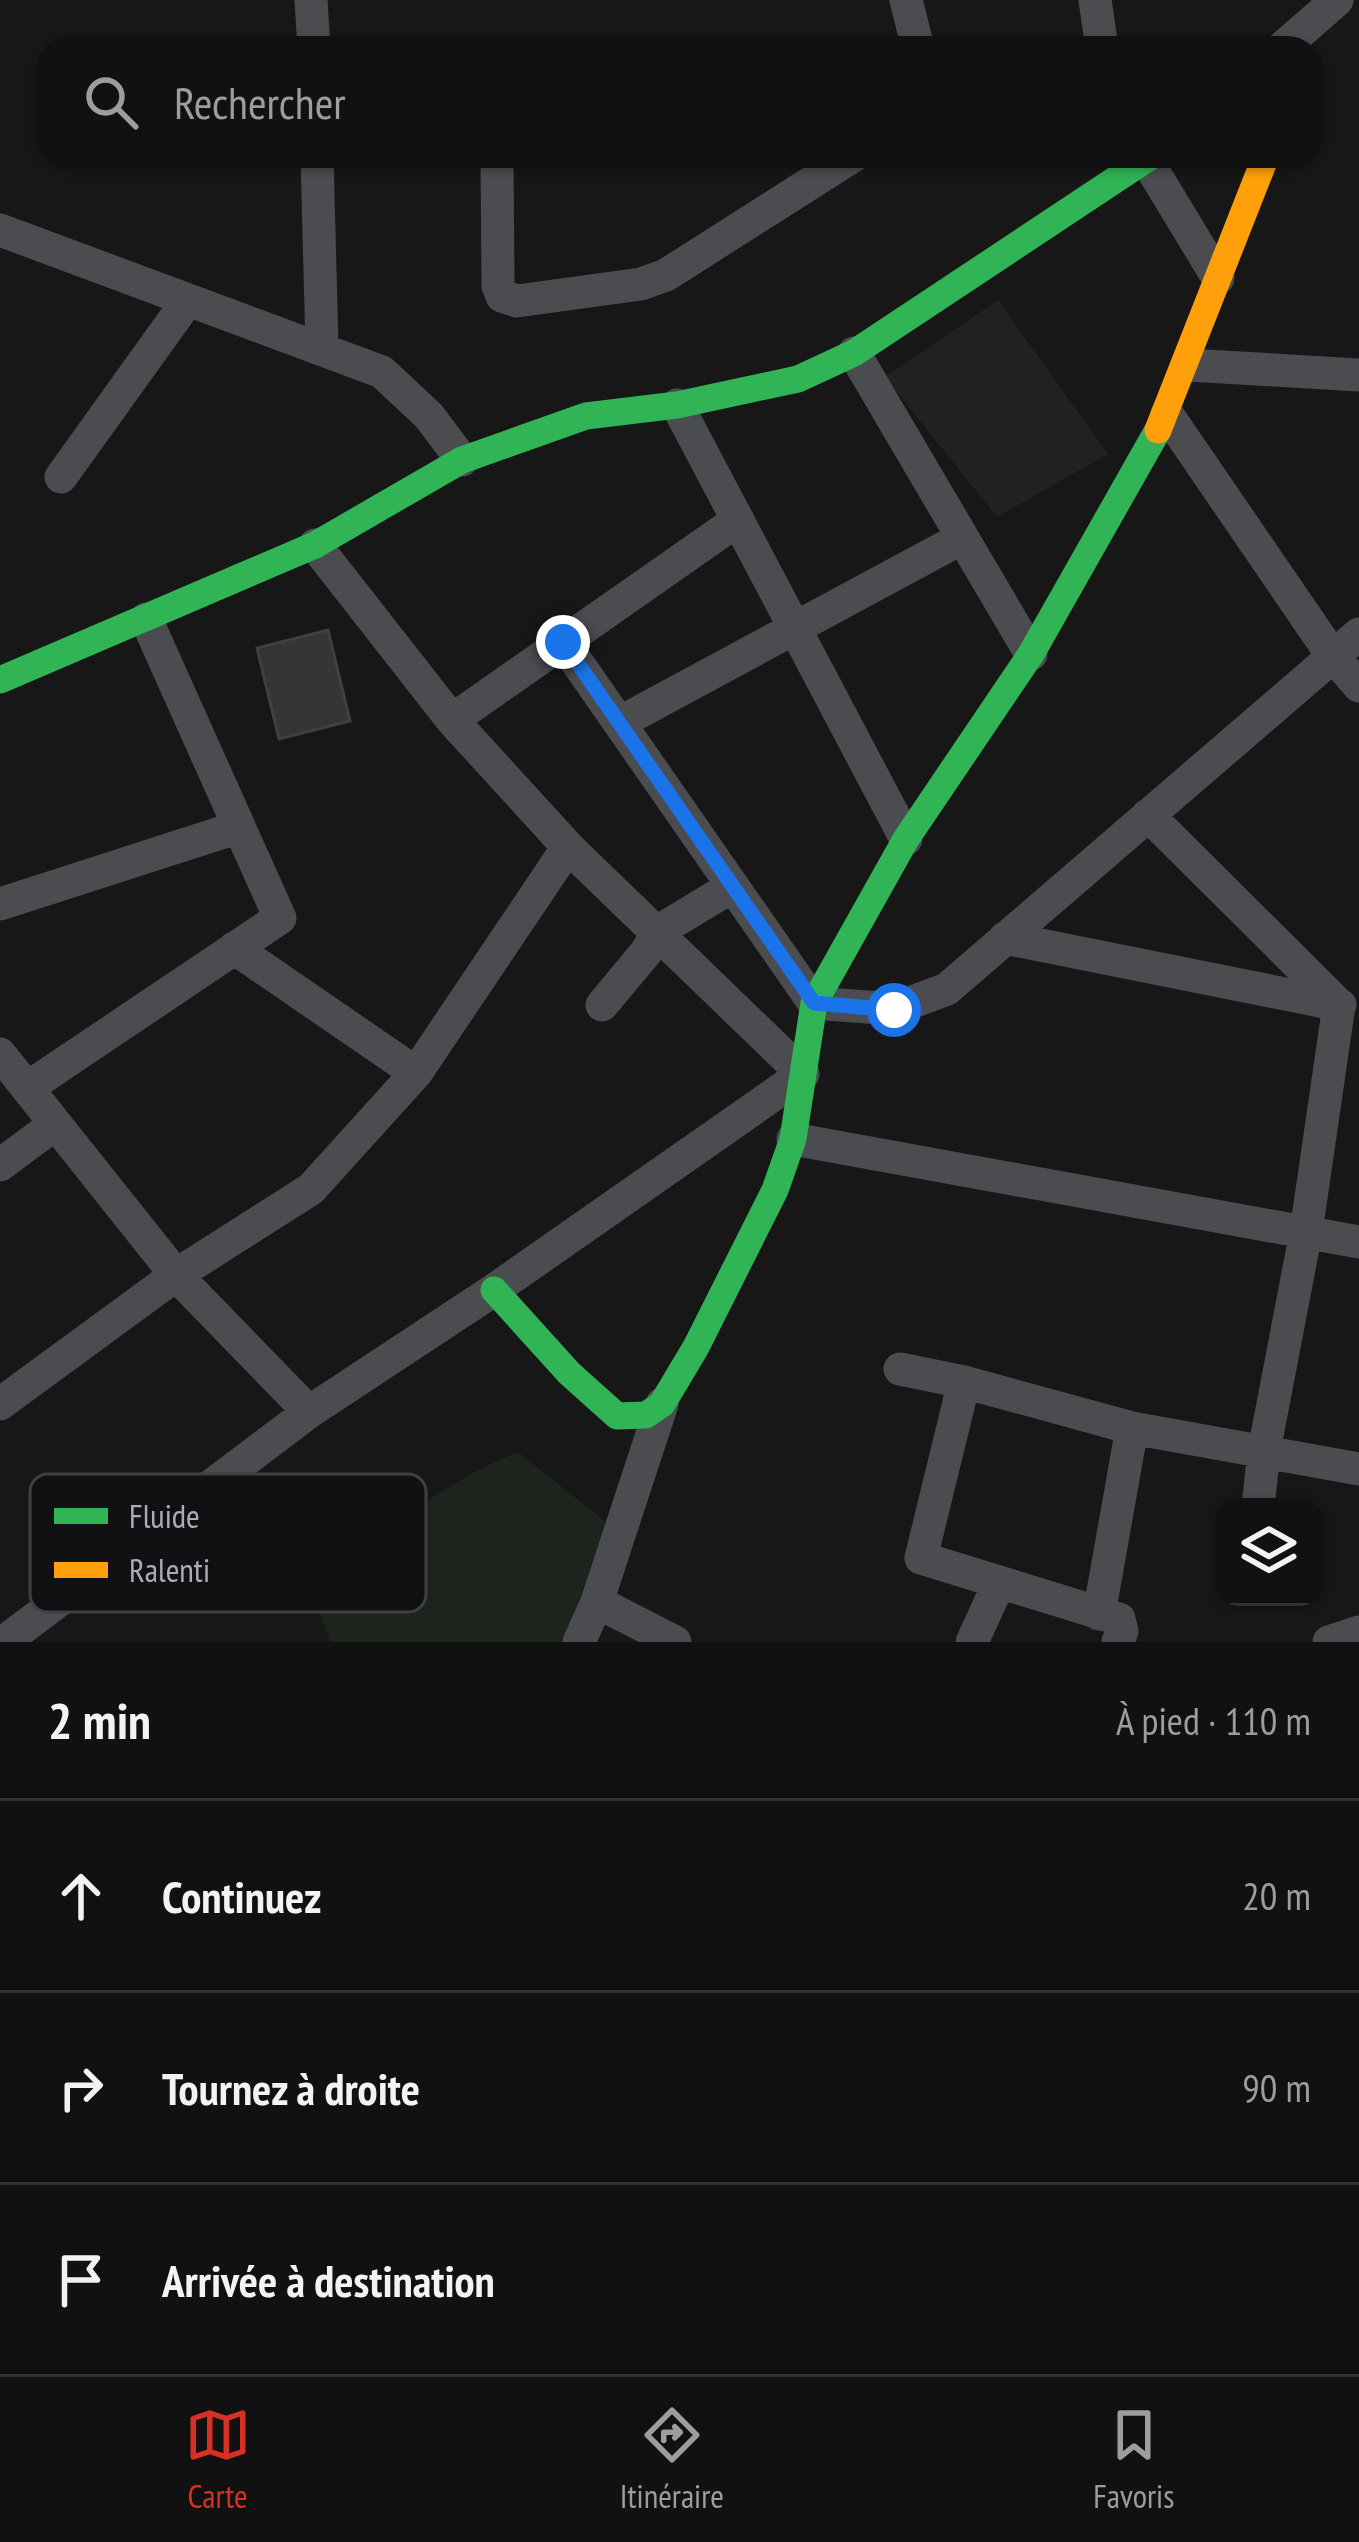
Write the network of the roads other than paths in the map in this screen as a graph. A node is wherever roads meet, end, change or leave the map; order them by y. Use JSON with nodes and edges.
{"nodes":[{"id":1,"x":311,"y":0,"type":"edge"},
{"id":2,"x":906,"y":0,"type":"edge"},
{"id":3,"x":1095,"y":0,"type":"edge"},
{"id":4,"x":313,"y":36,"type":"edge"},
{"id":5,"x":915,"y":36,"type":"edge"},
{"id":6,"x":1100,"y":36,"type":"edge"},
{"id":7,"x":317,"y":168,"type":"edge"},
{"id":8,"x":496,"y":168,"type":"edge"},
{"id":9,"x":834,"y":168,"type":"edge"},
{"id":10,"x":1132,"y":168,"type":"edge"},
{"id":11,"x":1153,"y":168,"type":"edge"},
{"id":12,"x":1261,"y":168,"type":"edge"},
{"id":13,"x":0,"y":230,"type":"edge"},
{"id":14,"x":1218,"y":278,"type":"junction"},
{"id":15,"x":188,"y":300,"type":"junction"},
{"id":16,"x":322,"y":347,"type":"junction"},
{"id":17,"x":854,"y":353,"type":"junction"},
{"id":18,"x":1189,"y":365,"type":"junction"},
{"id":19,"x":1359,"y":375,"type":"edge"},
{"id":20,"x":677,"y":405,"type":"junction"},
{"id":21,"x":1167,"y":414,"type":"junction"},
{"id":22,"x":462,"y":460,"type":"junction"},
{"id":23,"x":61,"y":477,"type":"dead end"},
{"id":24,"x":738,"y":520,"type":"junction"},
{"id":25,"x":962,"y":538,"type":"junction"},
{"id":26,"x":315,"y":545,"type":"junction"},
{"id":27,"x":146,"y":620,"type":"junction"},
{"id":28,"x":794,"y":628,"type":"junction"},
{"id":29,"x":563,"y":642,"type":"junction"},
{"id":30,"x":1346,"y":644,"type":"edge"},
{"id":31,"x":1031,"y":654,"type":"junction"},
{"id":32,"x":0,"y":680,"type":"edge"},
{"id":33,"x":1359,"y":686,"type":"edge"},
{"id":34,"x":452,"y":720,"type":"junction"},
{"id":35,"x":619,"y":723,"type":"junction"},
{"id":36,"x":1148,"y":815,"type":"junction"},
{"id":37,"x":239,"y":826,"type":"junction"},
{"id":38,"x":906,"y":839,"type":"junction"},
{"id":39,"x":568,"y":847,"type":"junction"},
{"id":40,"x":733,"y":886,"type":"junction"},
{"id":41,"x":0,"y":904,"type":"edge"},
{"id":42,"x":657,"y":932,"type":"junction"},
{"id":43,"x":1005,"y":938,"type":"junction"},
{"id":44,"x":234,"y":949,"type":"junction"},
{"id":45,"x":814,"y":1003,"type":"junction"},
{"id":46,"x":602,"y":1005,"type":"dead end"},
{"id":47,"x":1349,"y":1007,"type":"edge"},
{"id":48,"x":0,"y":1054,"type":"edge"},
{"id":49,"x":416,"y":1073,"type":"junction"},
{"id":50,"x":803,"y":1074,"type":"junction"},
{"id":51,"x":27,"y":1088,"type":"junction"},
{"id":52,"x":54,"y":1125,"type":"junction"},
{"id":53,"x":793,"y":1138,"type":"junction"},
{"id":54,"x":0,"y":1165,"type":"edge"},
{"id":55,"x":1306,"y":1232,"type":"junction"},
{"id":56,"x":1359,"y":1242,"type":"edge"},
{"id":57,"x":176,"y":1275,"type":"junction"},
{"id":58,"x":494,"y":1290,"type":"junction"},
{"id":59,"x":899,"y":1369,"type":"dead end"},
{"id":60,"x":964,"y":1382,"type":"junction"},
{"id":61,"x":0,"y":1404,"type":"edge"},
{"id":62,"x":662,"y":1404,"type":"junction"},
{"id":63,"x":309,"y":1412,"type":"junction"},
{"id":64,"x":1132,"y":1429,"type":"junction"},
{"id":65,"x":1264,"y":1451,"type":"junction"},
{"id":66,"x":1359,"y":1469,"type":"edge"},
{"id":67,"x":227,"y":1474,"type":"edge"},
{"id":68,"x":1259,"y":1498,"type":"edge"},
{"id":69,"x":999,"y":1583,"type":"junction"},
{"id":70,"x":596,"y":1602,"type":"junction"},
{"id":71,"x":44,"y":1612,"type":"edge"},
{"id":72,"x":1108,"y":1628,"type":"edge"},
{"id":73,"x":1359,"y":1632,"type":"edge"},
{"id":74,"x":4,"y":1642,"type":"edge"},
{"id":75,"x":579,"y":1642,"type":"edge"},
{"id":76,"x":675,"y":1642,"type":"edge"},
{"id":77,"x":972,"y":1642,"type":"edge"},
{"id":78,"x":1329,"y":1642,"type":"edge"}],
"edges":[{"from":1,"to":4,"type":"street"},
{"from":2,"to":5,"type":"street"},
{"from":3,"to":6,"type":"street"},
{"from":7,"to":16,"type":"street"},
{"from":8,"to":9,"type":"street"},
{"from":10,"to":17,"type":"street"},
{"from":11,"to":14,"type":"street"},
{"from":12,"to":14,"type":"street"},
{"from":13,"to":15,"type":"street"},
{"from":14,"to":18,"type":"street"},
{"from":15,"to":16,"type":"street"},
{"from":15,"to":23,"type":"street"},
{"from":16,"to":22,"type":"street"},
{"from":17,"to":20,"type":"street"},
{"from":17,"to":25,"type":"street"},
{"from":18,"to":19,"type":"street"},
{"from":18,"to":21,"type":"street"},
{"from":20,"to":22,"type":"street"},
{"from":20,"to":24,"type":"street"},
{"from":21,"to":30,"type":"street"},
{"from":21,"to":31,"type":"street"},
{"from":22,"to":26,"type":"street"},
{"from":24,"to":28,"type":"street"},
{"from":24,"to":29,"type":"street"},
{"from":25,"to":28,"type":"street"},
{"from":25,"to":31,"type":"street"},
{"from":26,"to":27,"type":"street"},
{"from":26,"to":34,"type":"street"},
{"from":27,"to":32,"type":"street"},
{"from":27,"to":37,"type":"street"},
{"from":28,"to":35,"type":"street"},
{"from":28,"to":38,"type":"street"},
{"from":29,"to":34,"type":"street"},
{"from":29,"to":35,"type":"street"},
{"from":30,"to":33,"type":"street"},
{"from":30,"to":36,"type":"street"},
{"from":31,"to":38,"type":"street"},
{"from":34,"to":39,"type":"street"},
{"from":35,"to":40,"type":"street"},
{"from":36,"to":43,"type":"street"},
{"from":36,"to":47,"type":"street"},
{"from":37,"to":41,"type":"street"},
{"from":37,"to":44,"type":"street"},
{"from":38,"to":45,"type":"street"},
{"from":39,"to":42,"type":"street"},
{"from":39,"to":49,"type":"street"},
{"from":40,"to":42,"type":"street"},
{"from":40,"to":45,"type":"street"},
{"from":42,"to":46,"type":"street"},
{"from":42,"to":50,"type":"street"},
{"from":43,"to":45,"type":"street"},
{"from":43,"to":47,"type":"street"},
{"from":44,"to":49,"type":"street"},
{"from":44,"to":51,"type":"street"},
{"from":45,"to":50,"type":"street"},
{"from":47,"to":55,"type":"street"},
{"from":48,"to":51,"type":"street"},
{"from":49,"to":57,"type":"street"},
{"from":50,"to":53,"type":"street"},
{"from":50,"to":58,"type":"street"},
{"from":51,"to":52,"type":"street"},
{"from":52,"to":54,"type":"street"},
{"from":52,"to":57,"type":"street"},
{"from":53,"to":55,"type":"street"},
{"from":53,"to":62,"type":"street"},
{"from":55,"to":56,"type":"street"},
{"from":55,"to":65,"type":"street"},
{"from":57,"to":61,"type":"street"},
{"from":57,"to":63,"type":"street"},
{"from":58,"to":62,"type":"street"},
{"from":58,"to":63,"type":"street"},
{"from":59,"to":60,"type":"street"},
{"from":60,"to":64,"type":"street"},
{"from":60,"to":69,"type":"street"},
{"from":62,"to":70,"type":"street"},
{"from":63,"to":67,"type":"street"},
{"from":64,"to":65,"type":"street"},
{"from":64,"to":72,"type":"street"},
{"from":65,"to":66,"type":"street"},
{"from":65,"to":68,"type":"street"},
{"from":69,"to":72,"type":"street"},
{"from":69,"to":77,"type":"street"},
{"from":70,"to":75,"type":"street"},
{"from":70,"to":76,"type":"street"},
{"from":71,"to":74,"type":"street"},
{"from":73,"to":78,"type":"street"}]}
